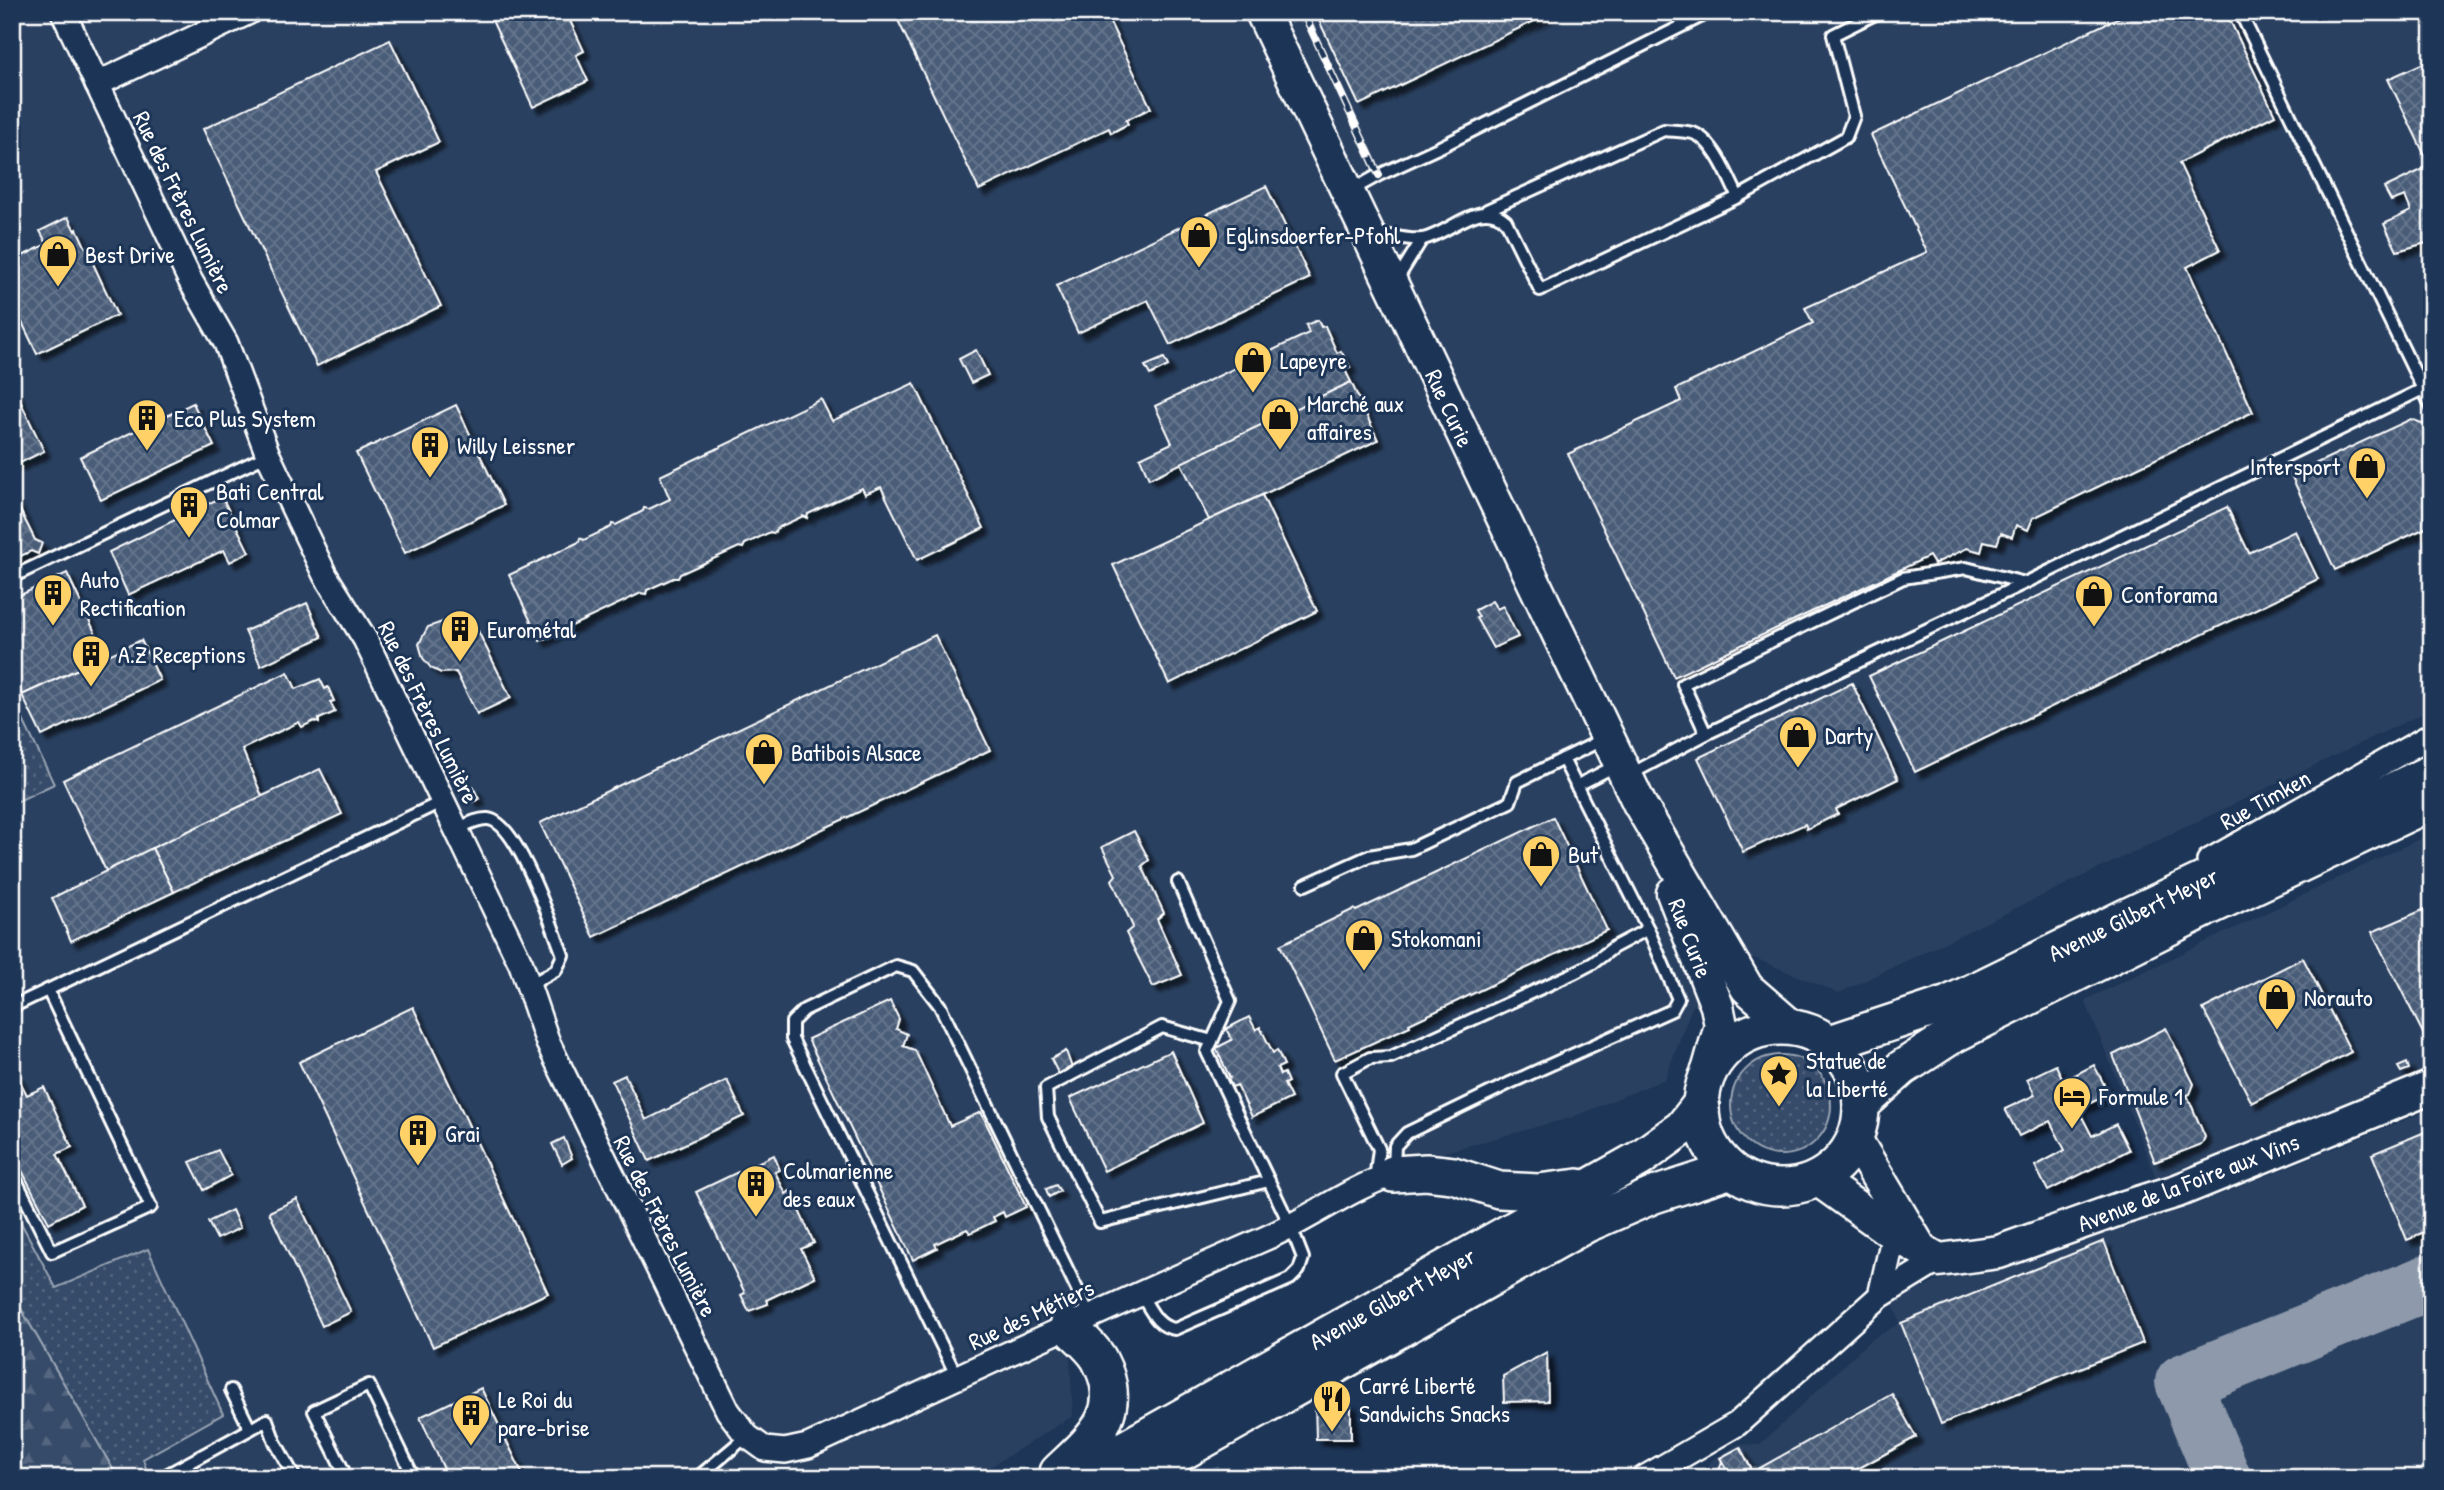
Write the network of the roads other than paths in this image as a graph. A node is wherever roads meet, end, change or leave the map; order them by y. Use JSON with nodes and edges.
{"nodes":[{"id":1,"x":63,"y":12,"type":"edge"},
{"id":2,"x":249,"y":12,"type":"edge"},
{"id":3,"x":1262,"y":12,"type":"edge"},
{"id":4,"x":1710,"y":12,"type":"edge"},
{"id":5,"x":1879,"y":12,"type":"edge"},
{"id":6,"x":2240,"y":12,"type":"edge"},
{"id":7,"x":97,"y":84,"type":"junction"},
{"id":8,"x":1348,"y":192,"type":"junction"},
{"id":9,"x":1738,"y":197,"type":"junction"},
{"id":10,"x":1485,"y":211,"type":"junction"},
{"id":11,"x":1367,"y":233,"type":"junction"},
{"id":12,"x":1422,"y":239,"type":"junction"},
{"id":13,"x":1392,"y":286,"type":"junction"},
{"id":14,"x":2423,"y":389,"type":"junction"},
{"id":15,"x":2432,"y":408,"type":"edge"},
{"id":16,"x":268,"y":455,"type":"junction"},
{"id":17,"x":12,"y":577,"type":"edge"},
{"id":18,"x":2025,"y":583,"type":"junction"},
{"id":19,"x":1706,"y":734,"type":"junction"},
{"id":20,"x":2432,"y":735,"type":"edge"},
{"id":21,"x":1563,"y":759,"type":"junction"},
{"id":22,"x":1623,"y":770,"type":"junction"},
{"id":23,"x":2432,"y":772,"type":"edge"},
{"id":24,"x":1576,"y":786,"type":"junction"},
{"id":25,"x":443,"y":801,"type":"junction"},
{"id":26,"x":2432,"y":802,"type":"edge"},
{"id":27,"x":457,"y":829,"type":"junction"},
{"id":28,"x":1178,"y":882,"type":"dead end"},
{"id":29,"x":1305,"y":886,"type":"dead end"},
{"id":30,"x":2128,"y":916,"type":"junction"},
{"id":31,"x":1648,"y":929,"type":"junction"},
{"id":32,"x":528,"y":986,"type":"junction"},
{"id":33,"x":47,"y":990,"type":"junction"},
{"id":34,"x":12,"y":1007,"type":"edge"},
{"id":35,"x":1791,"y":1027,"type":"junction"},
{"id":36,"x":1212,"y":1041,"type":"junction"},
{"id":37,"x":1830,"y":1043,"type":"junction"},
{"id":38,"x":2432,"y":1087,"type":"edge"},
{"id":39,"x":1704,"y":1090,"type":"junction"},
{"id":40,"x":1861,"y":1105,"type":"junction"},
{"id":41,"x":1855,"y":1139,"type":"junction"},
{"id":42,"x":1731,"y":1170,"type":"junction"},
{"id":43,"x":12,"y":1172,"type":"edge"},
{"id":44,"x":1384,"y":1177,"type":"junction"},
{"id":45,"x":1817,"y":1179,"type":"junction"},
{"id":46,"x":1269,"y":1181,"type":"junction"},
{"id":47,"x":1595,"y":1184,"type":"junction"},
{"id":48,"x":1291,"y":1227,"type":"junction"},
{"id":49,"x":1918,"y":1248,"type":"junction"},
{"id":50,"x":1140,"y":1293,"type":"junction"},
{"id":51,"x":1880,"y":1296,"type":"junction"},
{"id":52,"x":1079,"y":1321,"type":"junction"},
{"id":53,"x":957,"y":1377,"type":"junction"},
{"id":54,"x":231,"y":1390,"type":"dead end"},
{"id":55,"x":250,"y":1429,"type":"junction"},
{"id":56,"x":747,"y":1436,"type":"junction"},
{"id":57,"x":702,"y":1476,"type":"edge"},
{"id":58,"x":170,"y":1478,"type":"edge"},
{"id":59,"x":295,"y":1478,"type":"edge"},
{"id":60,"x":347,"y":1478,"type":"edge"},
{"id":61,"x":414,"y":1478,"type":"edge"},
{"id":62,"x":1052,"y":1478,"type":"edge"},
{"id":63,"x":1073,"y":1478,"type":"edge"},
{"id":64,"x":1136,"y":1478,"type":"edge"},
{"id":65,"x":1644,"y":1478,"type":"edge"}],
"edges":[{"from":1,"to":7,"type":"street","name":"Rue des Frères Lumière"},
{"from":2,"to":7,"type":"street"},
{"from":3,"to":8,"type":"main road","name":"Rue Curie"},
{"from":4,"to":8,"type":"lane"},
{"from":5,"to":9,"type":"lane"},
{"from":6,"to":14,"type":"lane"},
{"from":7,"to":16,"type":"street","name":"Rue des Frères Lumière"},
{"from":8,"to":11,"type":"main road","name":"Rue Curie"},
{"from":9,"to":10,"type":"lane"},
{"from":9,"to":10,"type":"lane"},
{"from":10,"to":12,"type":"lane"},
{"from":11,"to":12,"type":"lane"},
{"from":11,"to":13,"type":"main road","name":"Rue Curie"},
{"from":12,"to":13,"type":"lane"},
{"from":13,"to":22,"type":"main road","name":"Rue Curie"},
{"from":14,"to":15,"type":"lane"},
{"from":14,"to":18,"type":"lane"},
{"from":16,"to":17,"type":"lane"},
{"from":16,"to":25,"type":"street","name":"Rue des Frères Lumière"},
{"from":18,"to":19,"type":"lane"},
{"from":18,"to":19,"type":"lane"},
{"from":19,"to":22,"type":"lane"},
{"from":20,"to":30,"type":"street","name":"Rue Timken"},
{"from":21,"to":22,"type":"lane"},
{"from":21,"to":24,"type":"lane"},
{"from":21,"to":29,"type":"lane"},
{"from":22,"to":24,"type":"lane"},
{"from":22,"to":35,"type":"main road","name":"Rue Curie"},
{"from":22,"to":39,"type":"main road","name":"Rue Curie"},
{"from":23,"to":30,"type":"main road","name":"Avenue Gilbert Meyer"},
{"from":24,"to":31,"type":"lane"},
{"from":25,"to":27,"type":"street","name":"Rue des Frères Lumière"},
{"from":25,"to":33,"type":"lane"},
{"from":26,"to":40,"type":"main road","name":"Avenue Gilbert Meyer"},
{"from":27,"to":32,"type":"street","name":"Rue des Frères Lumière"},
{"from":27,"to":32,"type":"lane"},
{"from":28,"to":36,"type":"lane"},
{"from":30,"to":37,"type":"main road","name":"Avenue Gilbert Meyer"},
{"from":31,"to":44,"type":"lane"},
{"from":31,"to":44,"type":"lane"},
{"from":32,"to":56,"type":"street","name":"Rue des Frères Lumière"},
{"from":33,"to":34,"type":"lane"},
{"from":33,"to":43,"type":"lane"},
{"from":35,"to":37,"type":"main road"},
{"from":35,"to":39,"type":"main road"},
{"from":36,"to":46,"type":"lane"},
{"from":36,"to":46,"type":"lane"},
{"from":37,"to":40,"type":"main road"},
{"from":38,"to":49,"type":"main road","name":"Avenue de la Foire aux Vins"},
{"from":39,"to":42,"type":"main road"},
{"from":39,"to":47,"type":"main road","name":"Avenue Gilbert Meyer"},
{"from":40,"to":41,"type":"main road"},
{"from":41,"to":45,"type":"main road"},
{"from":41,"to":49,"type":"main road"},
{"from":42,"to":45,"type":"main road"},
{"from":42,"to":64,"type":"main road","name":"Avenue Gilbert Meyer"},
{"from":44,"to":47,"type":"main road"},
{"from":44,"to":48,"type":"street","name":"Rue des Métiers"},
{"from":45,"to":49,"type":"main road"},
{"from":46,"to":48,"type":"lane"},
{"from":47,"to":63,"type":"main road","name":"Avenue Gilbert Meyer"},
{"from":48,"to":50,"type":"street","name":"Rue des Métiers"},
{"from":48,"to":50,"type":"lane"},
{"from":49,"to":51,"type":"street"},
{"from":49,"to":51,"type":"street","name":"Avenue de la Foire aux Vins"},
{"from":50,"to":52,"type":"street","name":"Rue des Métiers"},
{"from":51,"to":65,"type":"street","name":"Avenue de la Foire aux Vins"},
{"from":52,"to":53,"type":"street","name":"Rue des Métiers"},
{"from":52,"to":53,"type":"lane"},
{"from":52,"to":62,"type":"main road"},
{"from":53,"to":56,"type":"street","name":"Rue des Métiers"},
{"from":54,"to":55,"type":"lane"},
{"from":55,"to":58,"type":"lane"},
{"from":55,"to":59,"type":"lane"},
{"from":56,"to":57,"type":"lane"},
{"from":60,"to":61,"type":"lane"}]}
